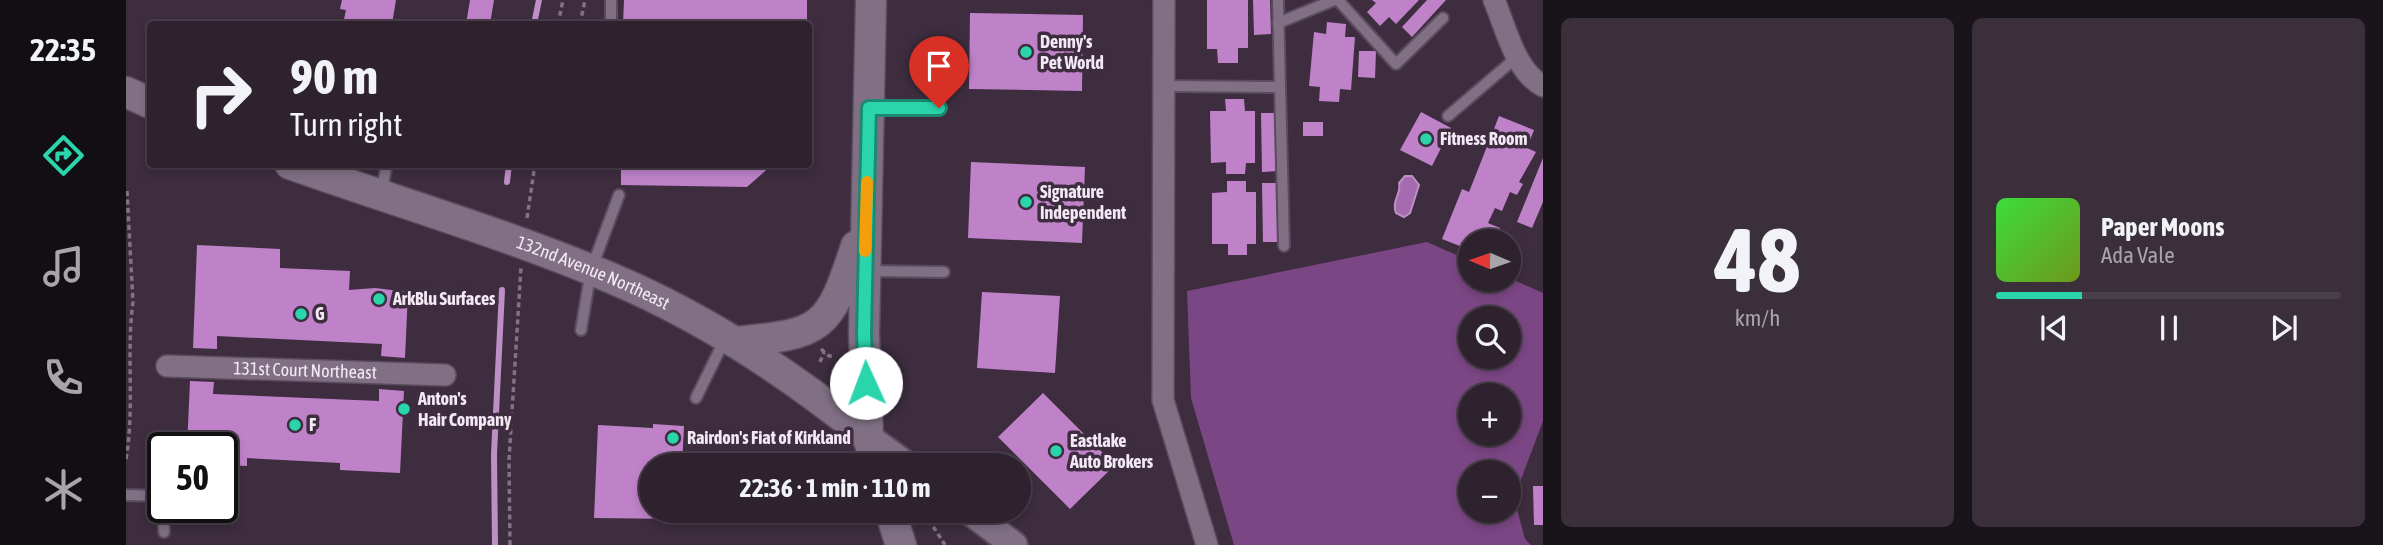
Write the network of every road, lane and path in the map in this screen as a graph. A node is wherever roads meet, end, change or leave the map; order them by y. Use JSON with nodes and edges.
{"nodes":[{"id":1,"x":563,"y":0,"type":"edge"},
{"id":2,"x":585,"y":0,"type":"edge"},
{"id":3,"x":611,"y":0,"type":"edge"},
{"id":4,"x":871,"y":0,"type":"edge"},
{"id":5,"x":1164,"y":0,"type":"edge"},
{"id":6,"x":1278,"y":0,"type":"edge"},
{"id":7,"x":1336,"y":0,"type":"edge"},
{"id":8,"x":1494,"y":0,"type":"edge"},
{"id":9,"x":1443,"y":18,"type":"dead end"},
{"id":10,"x":559,"y":21,"type":"edge"},
{"id":11,"x":581,"y":21,"type":"edge"},
{"id":12,"x":611,"y":21,"type":"edge"},
{"id":13,"x":1278,"y":23,"type":"junction"},
{"id":14,"x":1517,"y":57,"type":"junction"},
{"id":15,"x":1163,"y":86,"type":"junction"},
{"id":16,"x":1543,"y":86,"type":"edge"},
{"id":17,"x":1280,"y":87,"type":"junction"},
{"id":18,"x":126,"y":92,"type":"edge"},
{"id":19,"x":147,"y":102,"type":"edge"},
{"id":20,"x":869,"y":108,"type":"junction"},
{"id":21,"x":939,"y":108,"type":"dead end"},
{"id":22,"x":1448,"y":116,"type":"dead end"},
{"id":23,"x":302,"y":168,"type":"edge"},
{"id":24,"x":386,"y":168,"type":"edge"},
{"id":25,"x":534,"y":168,"type":"edge"},
{"id":26,"x":127,"y":191,"type":"edge"},
{"id":27,"x":380,"y":195,"type":"junction"},
{"id":28,"x":620,"y":195,"type":"dead end"},
{"id":29,"x":867,"y":205,"type":"junction"},
{"id":30,"x":527,"y":216,"type":"dead end"},
{"id":31,"x":1284,"y":246,"type":"dead end"},
{"id":32,"x":591,"y":270,"type":"junction"},
{"id":33,"x":865,"y":271,"type":"junction"},
{"id":34,"x":944,"y":272,"type":"dead end"},
{"id":35,"x":520,"y":279,"type":"dead end"},
{"id":36,"x":581,"y":330,"type":"dead end"},
{"id":37,"x":731,"y":339,"type":"junction"},
{"id":38,"x":834,"y":356,"type":"dead end"},
{"id":39,"x":820,"y":362,"type":"dead end"},
{"id":40,"x":167,"y":366,"type":"dead end"},
{"id":41,"x":445,"y":375,"type":"dead end"},
{"id":42,"x":696,"y":398,"type":"dead end"},
{"id":43,"x":868,"y":437,"type":"junction"},
{"id":44,"x":872,"y":453,"type":"edge"},
{"id":45,"x":890,"y":453,"type":"edge"},
{"id":46,"x":126,"y":459,"type":"edge"},
{"id":47,"x":126,"y":495,"type":"edge"},
{"id":48,"x":147,"y":496,"type":"edge"},
{"id":49,"x":164,"y":523,"type":"edge"},
{"id":50,"x":894,"y":523,"type":"edge"},
{"id":51,"x":931,"y":523,"type":"edge"},
{"id":52,"x":985,"y":523,"type":"edge"},
{"id":53,"x":164,"y":532,"type":"dead end"},
{"id":54,"x":510,"y":545,"type":"edge"},
{"id":55,"x":901,"y":545,"type":"edge"},
{"id":56,"x":945,"y":545,"type":"edge"},
{"id":57,"x":1014,"y":545,"type":"edge"},
{"id":58,"x":1207,"y":545,"type":"edge"}],
"edges":[{"from":1,"to":10,"type":"path"},
{"from":2,"to":11,"type":"path"},
{"from":3,"to":12,"type":"lane"},
{"from":4,"to":20,"type":"main road"},
{"from":5,"to":15,"type":"street"},
{"from":6,"to":13,"type":"lane"},
{"from":7,"to":9,"type":"lane"},
{"from":7,"to":13,"type":"lane"},
{"from":8,"to":14,"type":"street"},
{"from":13,"to":17,"type":"lane"},
{"from":14,"to":16,"type":"street"},
{"from":14,"to":22,"type":"lane"},
{"from":15,"to":17,"type":"lane"},
{"from":15,"to":58,"type":"street"},
{"from":17,"to":31,"type":"lane"},
{"from":18,"to":19,"type":"main road"},
{"from":20,"to":21,"type":"lane"},
{"from":20,"to":29,"type":"main road"},
{"from":23,"to":27,"type":"main road","name":"132nd Avenue Northeast"},
{"from":24,"to":27,"type":"lane"},
{"from":25,"to":30,"type":"path"},
{"from":26,"to":46,"type":"path"},
{"from":27,"to":32,"type":"main road","name":"132nd Avenue Northeast"},
{"from":28,"to":32,"type":"lane"},
{"from":29,"to":33,"type":"main road"},
{"from":29,"to":37,"type":"main road"},
{"from":32,"to":36,"type":"lane"},
{"from":32,"to":37,"type":"main road","name":"132nd Avenue Northeast"},
{"from":33,"to":34,"type":"lane"},
{"from":33,"to":43,"type":"main road"},
{"from":35,"to":54,"type":"path"},
{"from":37,"to":42,"type":"lane"},
{"from":37,"to":43,"type":"main road","name":"132nd Avenue Northeast"},
{"from":38,"to":39,"type":"path"},
{"from":40,"to":41,"type":"street","name":"131st Court Northeast"},
{"from":43,"to":44,"type":"main road"},
{"from":43,"to":45,"type":"street"},
{"from":47,"to":48,"type":"lane"},
{"from":49,"to":53,"type":"lane"},
{"from":50,"to":55,"type":"main road"},
{"from":51,"to":56,"type":"path"},
{"from":52,"to":57,"type":"street"}]}
